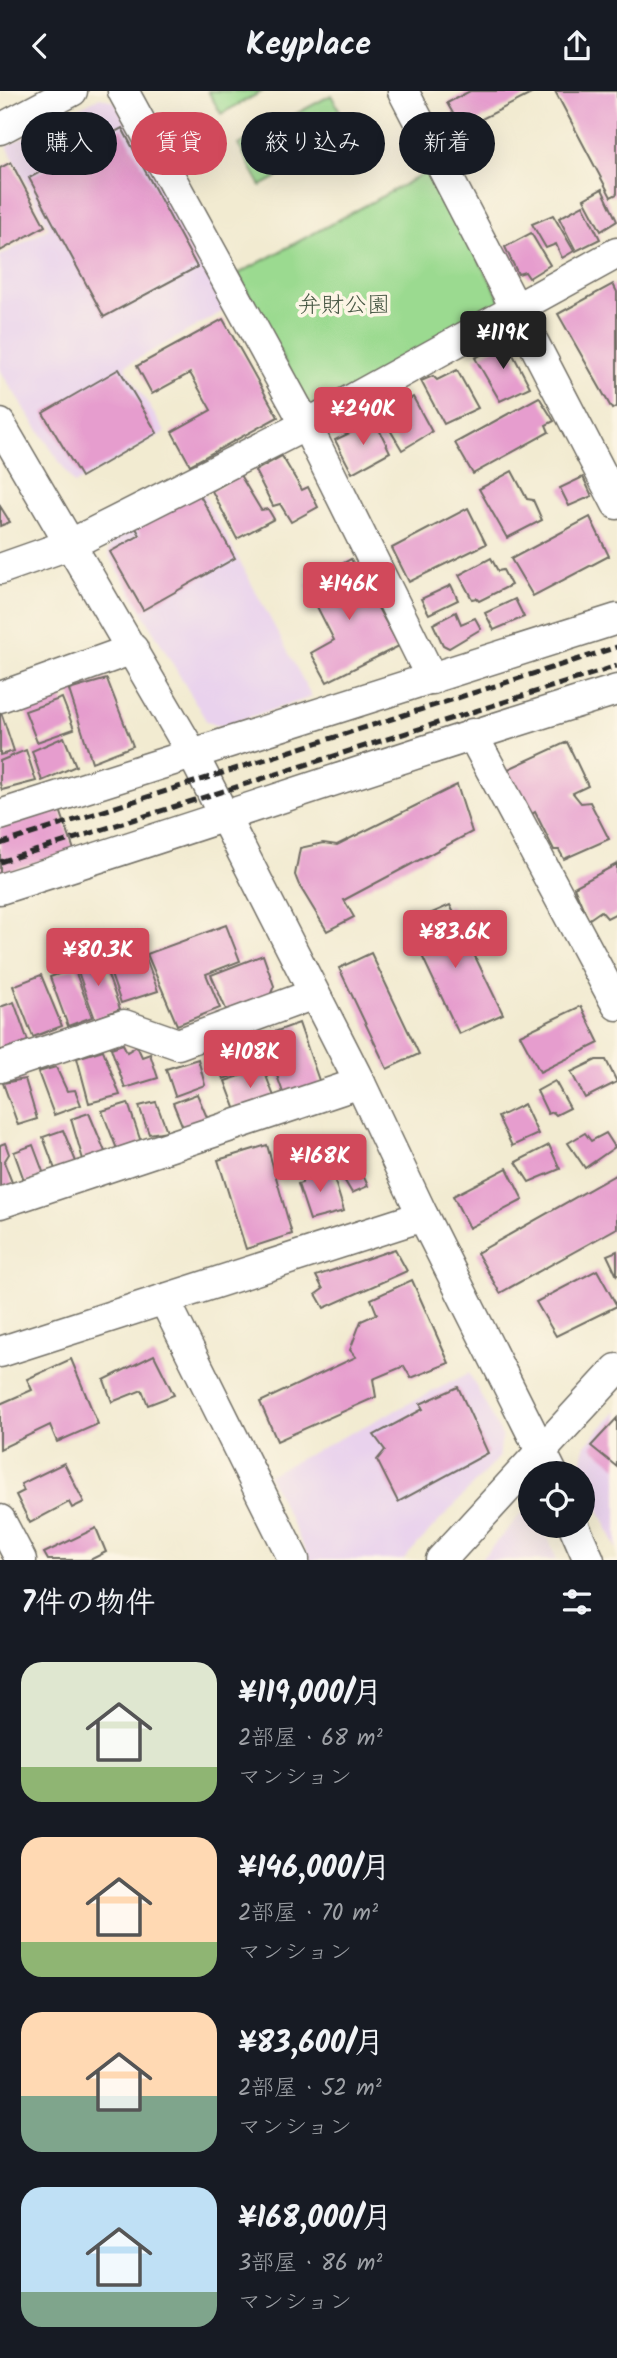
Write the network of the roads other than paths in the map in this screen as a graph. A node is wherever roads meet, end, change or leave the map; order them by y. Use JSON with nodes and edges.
{"nodes":[{"id":1,"x":72,"y":91,"type":"edge"},
{"id":2,"x":124,"y":91,"type":"edge"},
{"id":3,"x":403,"y":91,"type":"edge"},
{"id":4,"x":0,"y":129,"type":"edge"},
{"id":5,"x":617,"y":253,"type":"edge"},
{"id":6,"x":517,"y":309,"type":"junction"},
{"id":7,"x":0,"y":424,"type":"edge"},
{"id":8,"x":306,"y":425,"type":"junction"},
{"id":9,"x":617,"y":504,"type":"edge"},
{"id":10,"x":71,"y":544,"type":"junction"},
{"id":11,"x":0,"y":569,"type":"edge"},
{"id":12,"x":617,"y":619,"type":"edge"},
{"id":13,"x":133,"y":649,"type":"junction"},
{"id":14,"x":432,"y":679,"type":"junction"},
{"id":15,"x":617,"y":690,"type":"edge"},
{"id":16,"x":0,"y":697,"type":"edge"},
{"id":17,"x":472,"y":734,"type":"junction"},
{"id":18,"x":193,"y":755,"type":"junction"},
{"id":19,"x":0,"y":815,"type":"edge"},
{"id":20,"x":225,"y":818,"type":"junction"},
{"id":21,"x":0,"y":889,"type":"edge"},
{"id":22,"x":314,"y":993,"type":"junction"},
{"id":23,"x":617,"y":1005,"type":"edge"},
{"id":24,"x":0,"y":1067,"type":"edge"},
{"id":25,"x":360,"y":1083,"type":"junction"},
{"id":26,"x":0,"y":1203,"type":"edge"},
{"id":27,"x":423,"y":1216,"type":"junction"},
{"id":28,"x":164,"y":1299,"type":"junction"},
{"id":29,"x":0,"y":1352,"type":"edge"},
{"id":30,"x":617,"y":1369,"type":"edge"},
{"id":31,"x":546,"y":1461,"type":"edge"},
{"id":32,"x":548,"y":1461,"type":"edge"},
{"id":33,"x":518,"y":1489,"type":"edge"},
{"id":34,"x":2,"y":1529,"type":"edge"},
{"id":35,"x":579,"y":1538,"type":"edge"},
{"id":36,"x":21,"y":1560,"type":"edge"},
{"id":37,"x":294,"y":1560,"type":"edge"},
{"id":38,"x":442,"y":1560,"type":"edge"},
{"id":39,"x":589,"y":1560,"type":"edge"}],
"edges":[{"from":1,"to":4,"type":"street"},
{"from":2,"to":8,"type":"street"},
{"from":3,"to":6,"type":"street"},
{"from":5,"to":6,"type":"street"},
{"from":6,"to":8,"type":"street"},
{"from":6,"to":9,"type":"street"},
{"from":7,"to":10,"type":"street"},
{"from":8,"to":10,"type":"street"},
{"from":8,"to":14,"type":"street"},
{"from":10,"to":11,"type":"street"},
{"from":10,"to":13,"type":"street"},
{"from":12,"to":14,"type":"street"},
{"from":13,"to":16,"type":"street"},
{"from":13,"to":18,"type":"street"},
{"from":14,"to":18,"type":"street"},
{"from":15,"to":17,"type":"street"},
{"from":17,"to":20,"type":"street"},
{"from":17,"to":23,"type":"street"},
{"from":18,"to":19,"type":"street"},
{"from":18,"to":20,"type":"street"},
{"from":20,"to":21,"type":"street"},
{"from":20,"to":22,"type":"street"},
{"from":22,"to":24,"type":"street"},
{"from":22,"to":25,"type":"street"},
{"from":25,"to":26,"type":"street"},
{"from":25,"to":27,"type":"street"},
{"from":27,"to":28,"type":"street"},
{"from":27,"to":31,"type":"street"},
{"from":28,"to":29,"type":"street"},
{"from":28,"to":37,"type":"street"},
{"from":30,"to":32,"type":"street"},
{"from":33,"to":38,"type":"street"},
{"from":34,"to":36,"type":"street"},
{"from":35,"to":39,"type":"street"}]}
